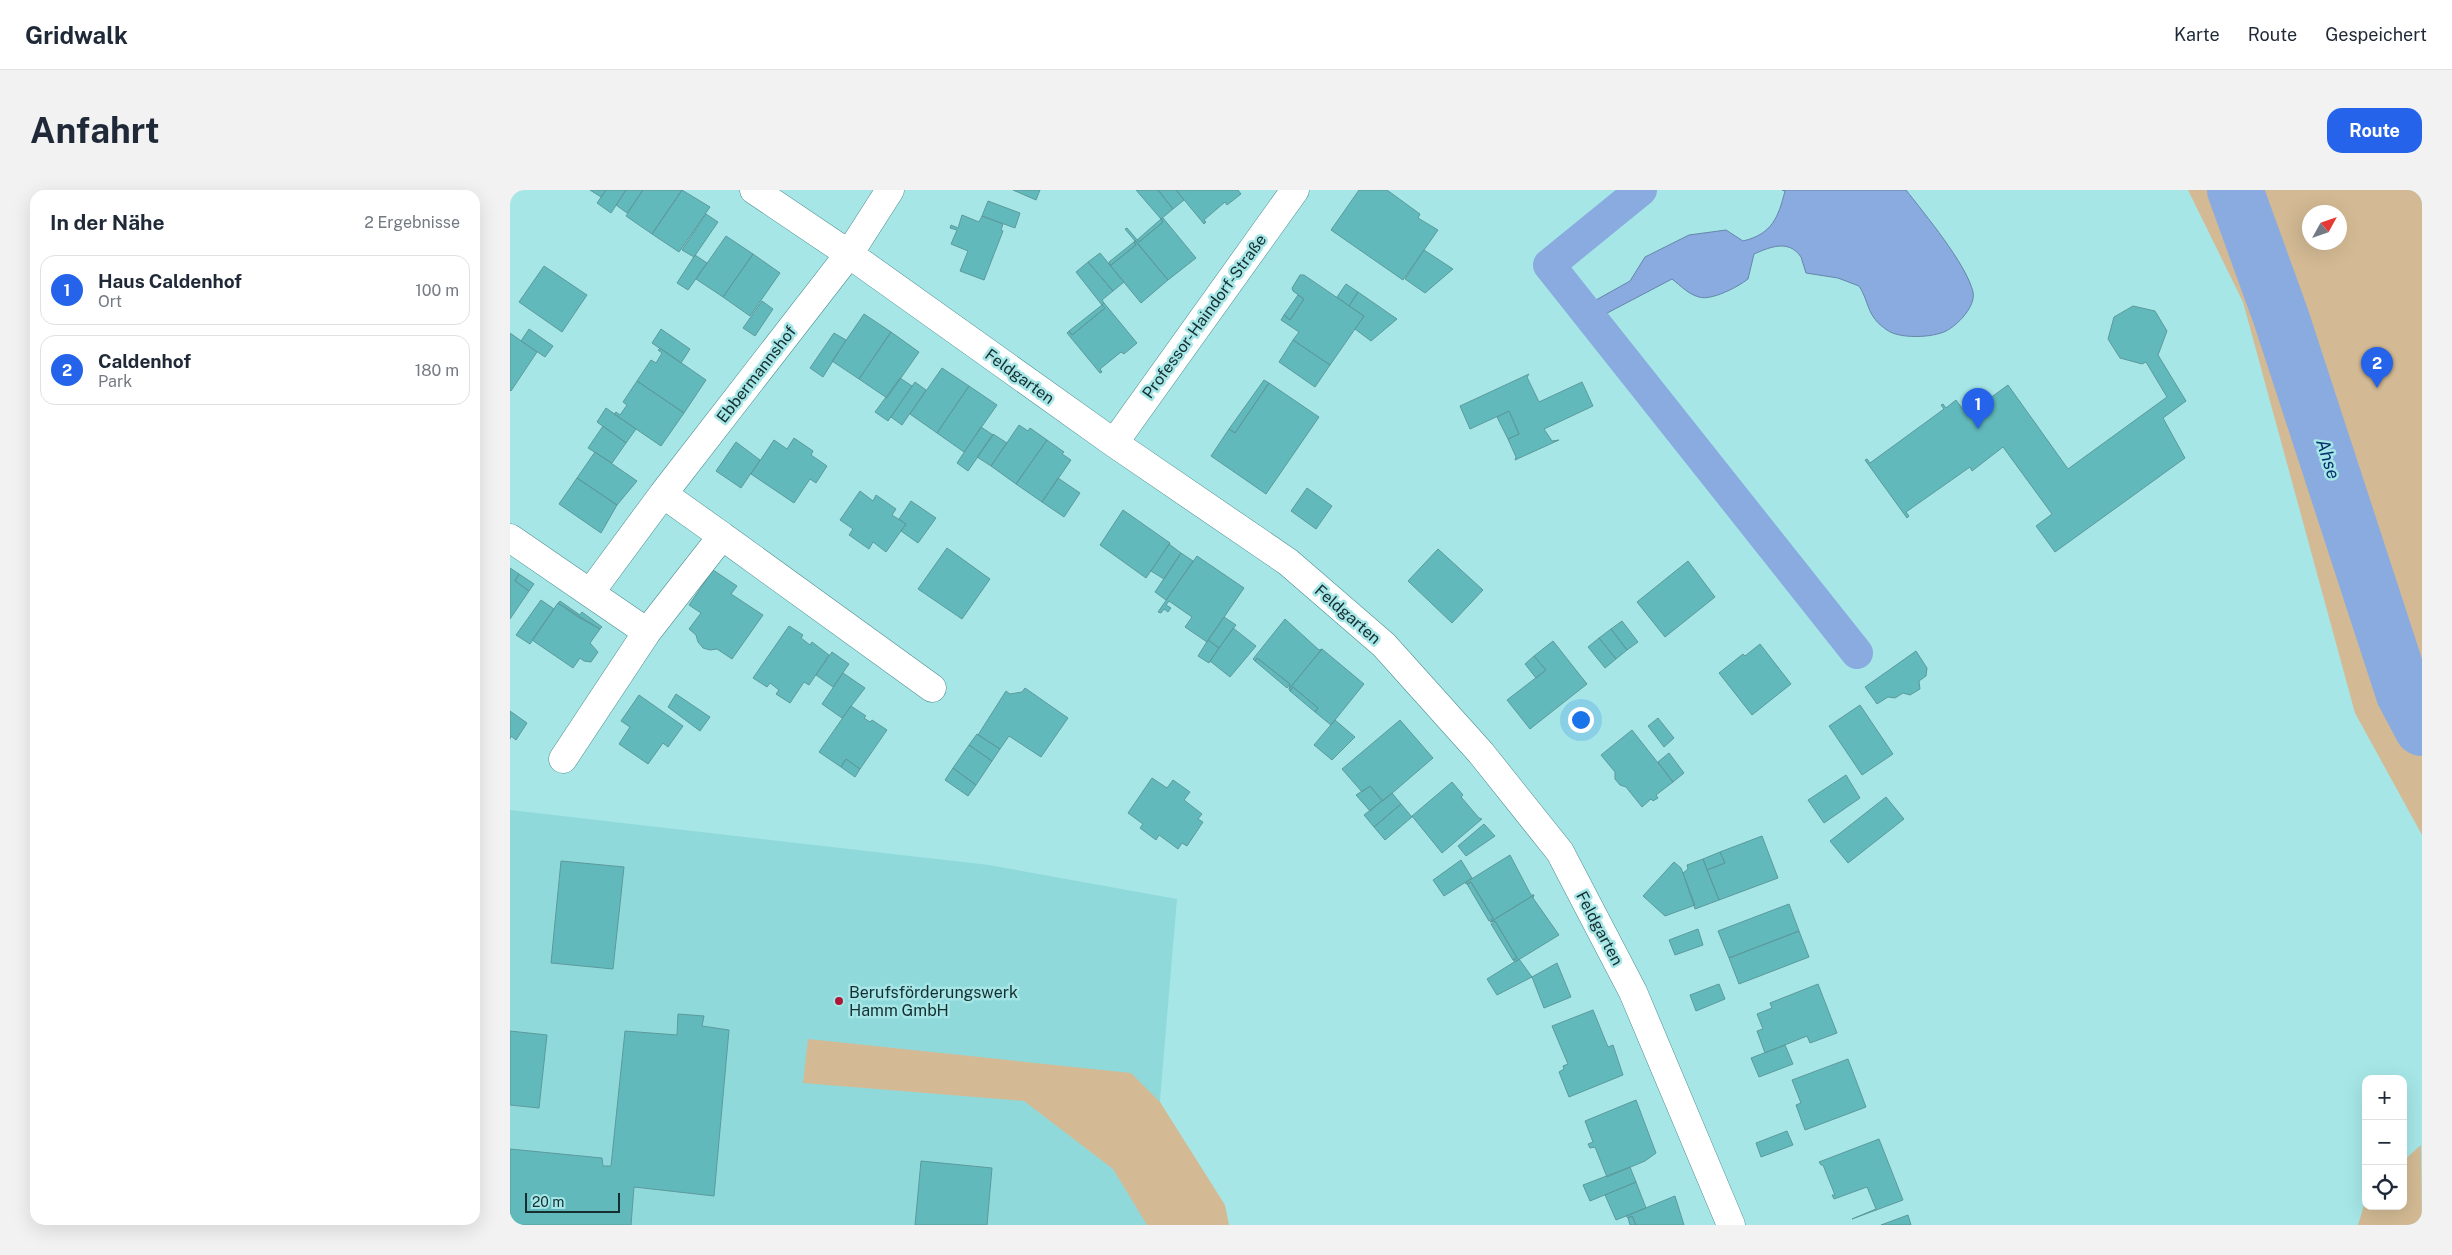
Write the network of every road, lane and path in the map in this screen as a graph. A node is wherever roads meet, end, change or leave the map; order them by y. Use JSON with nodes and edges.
{"nodes":[{"id":1,"x":754,"y":190,"type":"edge"},
{"id":2,"x":890,"y":190,"type":"edge"},
{"id":3,"x":1295,"y":190,"type":"edge"},
{"id":4,"x":849,"y":254,"type":"junction"},
{"id":5,"x":1114,"y":443,"type":"junction"},
{"id":6,"x":663,"y":494,"type":"junction"},
{"id":7,"x":722,"y":536,"type":"junction"},
{"id":8,"x":510,"y":538,"type":"edge"},
{"id":9,"x":590,"y":593,"type":"junction"},
{"id":10,"x":647,"y":632,"type":"junction"},
{"id":11,"x":932,"y":688,"type":"dead end"},
{"id":12,"x":563,"y":758,"type":"dead end"},
{"id":13,"x":1731,"y":1225,"type":"edge"}],
"edges":[{"from":1,"to":4,"type":"street","name":"Feldgarten"},
{"from":2,"to":4,"type":"street","name":"Ebbermannshof"},
{"from":3,"to":5,"type":"street","name":"Professor-Haindorf-Straße"},
{"from":4,"to":5,"type":"street","name":"Feldgarten"},
{"from":4,"to":6,"type":"street","name":"Ebbermannshof"},
{"from":5,"to":13,"type":"street","name":"Feldgarten"},
{"from":6,"to":7,"type":"street"},
{"from":6,"to":9,"type":"street","name":"Ebbermannshof"},
{"from":7,"to":10,"type":"street"},
{"from":7,"to":11,"type":"street"},
{"from":8,"to":9,"type":"street"},
{"from":9,"to":10,"type":"street"},
{"from":10,"to":12,"type":"street"}]}
